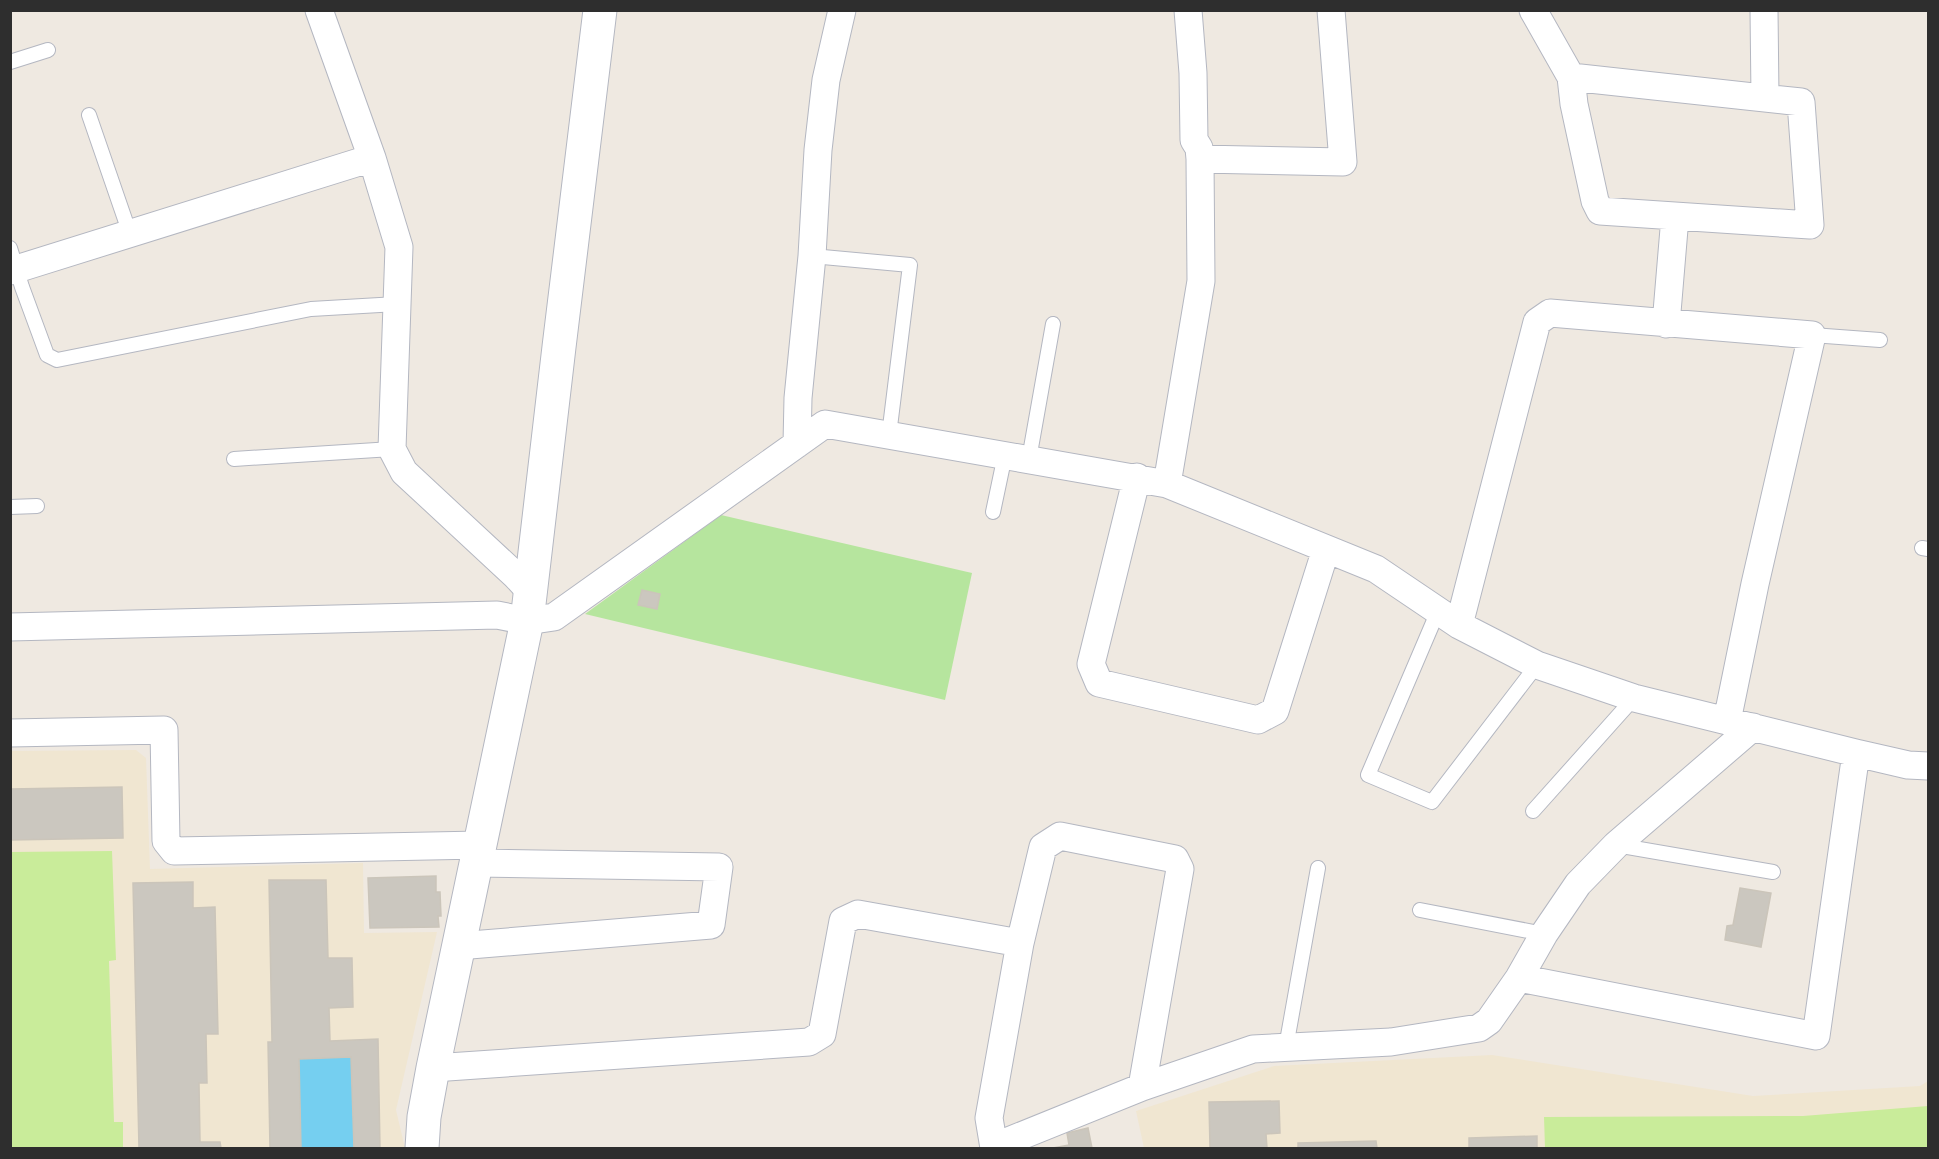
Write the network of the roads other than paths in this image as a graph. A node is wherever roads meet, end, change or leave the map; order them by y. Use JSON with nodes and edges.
{"nodes":[{"id":1,"x":319,"y":10,"type":"edge"},
{"id":2,"x":600,"y":10,"type":"edge"},
{"id":3,"x":842,"y":10,"type":"edge"},
{"id":4,"x":1188,"y":10,"type":"edge"},
{"id":5,"x":1331,"y":10,"type":"edge"},
{"id":6,"x":1533,"y":10,"type":"edge"},
{"id":7,"x":1764,"y":10,"type":"edge"},
{"id":8,"x":48,"y":50,"type":"dead end"},
{"id":9,"x":10,"y":62,"type":"edge"},
{"id":10,"x":1571,"y":77,"type":"junction"},
{"id":11,"x":1765,"y":97,"type":"junction"},
{"id":12,"x":89,"y":115,"type":"dead end"},
{"id":13,"x":372,"y":158,"type":"junction"},
{"id":14,"x":1200,"y":159,"type":"junction"},
{"id":15,"x":1675,"y":217,"type":"junction"},
{"id":16,"x":130,"y":234,"type":"junction"},
{"id":17,"x":812,"y":255,"type":"junction"},
{"id":18,"x":13,"y":263,"type":"edge"},
{"id":19,"x":397,"y":304,"type":"junction"},
{"id":20,"x":1053,"y":324,"type":"dead end"},
{"id":21,"x":1666,"y":324,"type":"junction"},
{"id":22,"x":1812,"y":335,"type":"junction"},
{"id":23,"x":1880,"y":340,"type":"dead end"},
{"id":24,"x":889,"y":435,"type":"junction"},
{"id":25,"x":797,"y":444,"type":"junction"},
{"id":26,"x":392,"y":449,"type":"junction"},
{"id":27,"x":1017,"y":457,"type":"junction"},
{"id":28,"x":234,"y":459,"type":"dead end"},
{"id":29,"x":1137,"y":477,"type":"junction"},
{"id":30,"x":1167,"y":484,"type":"junction"},
{"id":31,"x":37,"y":506,"type":"dead end"},
{"id":32,"x":10,"y":507,"type":"edge"},
{"id":33,"x":993,"y":512,"type":"dead end"},
{"id":34,"x":1326,"y":549,"type":"junction"},
{"id":35,"x":529,"y":606,"type":"junction"},
{"id":36,"x":1449,"y":618,"type":"junction"},
{"id":37,"x":10,"y":627,"type":"edge"},
{"id":38,"x":1537,"y":665,"type":"junction"},
{"id":39,"x":1634,"y":698,"type":"junction"},
{"id":40,"x":1727,"y":721,"type":"junction"},
{"id":41,"x":1753,"y":727,"type":"junction"},
{"id":42,"x":10,"y":733,"type":"edge"},
{"id":43,"x":1856,"y":753,"type":"junction"},
{"id":44,"x":1929,"y":766,"type":"edge"},
{"id":45,"x":1533,"y":811,"type":"dead end"},
{"id":46,"x":1616,"y":845,"type":"junction"},
{"id":47,"x":478,"y":854,"type":"junction"},
{"id":48,"x":1318,"y":868,"type":"dead end"},
{"id":49,"x":1773,"y":872,"type":"dead end"},
{"id":50,"x":1420,"y":910,"type":"dead end"},
{"id":51,"x":1544,"y":934,"type":"junction"},
{"id":52,"x":1020,"y":943,"type":"junction"},
{"id":53,"x":458,"y":946,"type":"junction"},
{"id":54,"x":1519,"y":978,"type":"junction"},
{"id":55,"x":1286,"y":1047,"type":"junction"},
{"id":56,"x":433,"y":1068,"type":"junction"},
{"id":57,"x":1142,"y":1087,"type":"junction"},
{"id":58,"x":422,"y":1149,"type":"edge"},
{"id":59,"x":995,"y":1149,"type":"edge"}],
"edges":[{"from":1,"to":13,"type":"street"},
{"from":2,"to":35,"type":"street"},
{"from":3,"to":17,"type":"street"},
{"from":4,"to":14,"type":"street"},
{"from":5,"to":14,"type":"street"},
{"from":6,"to":10,"type":"street"},
{"from":7,"to":11,"type":"street"},
{"from":8,"to":9,"type":"lane"},
{"from":10,"to":11,"type":"street"},
{"from":10,"to":15,"type":"street"},
{"from":11,"to":15,"type":"street"},
{"from":12,"to":16,"type":"lane"},
{"from":13,"to":16,"type":"street"},
{"from":13,"to":19,"type":"street"},
{"from":14,"to":30,"type":"street"},
{"from":15,"to":21,"type":"street"},
{"from":16,"to":18,"type":"street"},
{"from":17,"to":24,"type":"lane"},
{"from":17,"to":25,"type":"street"},
{"from":18,"to":19,"type":"lane"},
{"from":19,"to":26,"type":"street"},
{"from":20,"to":27,"type":"lane"},
{"from":21,"to":22,"type":"street"},
{"from":21,"to":36,"type":"street"},
{"from":22,"to":23,"type":"lane"},
{"from":22,"to":40,"type":"street"},
{"from":24,"to":25,"type":"street"},
{"from":24,"to":27,"type":"street"},
{"from":25,"to":35,"type":"street"},
{"from":26,"to":28,"type":"lane"},
{"from":26,"to":35,"type":"street"},
{"from":27,"to":29,"type":"street"},
{"from":27,"to":33,"type":"lane"},
{"from":29,"to":30,"type":"street"},
{"from":29,"to":34,"type":"street"},
{"from":30,"to":34,"type":"street"},
{"from":31,"to":32,"type":"lane"},
{"from":34,"to":36,"type":"street"},
{"from":35,"to":37,"type":"street"},
{"from":35,"to":47,"type":"street"},
{"from":36,"to":38,"type":"street"},
{"from":36,"to":38,"type":"lane"},
{"from":38,"to":39,"type":"street"},
{"from":39,"to":40,"type":"street"},
{"from":39,"to":45,"type":"lane"},
{"from":40,"to":41,"type":"street"},
{"from":41,"to":43,"type":"street"},
{"from":41,"to":46,"type":"street"},
{"from":42,"to":47,"type":"street"},
{"from":43,"to":44,"type":"street"},
{"from":43,"to":54,"type":"street"},
{"from":46,"to":49,"type":"lane"},
{"from":46,"to":51,"type":"street"},
{"from":47,"to":53,"type":"street"},
{"from":47,"to":53,"type":"street"},
{"from":48,"to":55,"type":"lane"},
{"from":50,"to":51,"type":"lane"},
{"from":51,"to":54,"type":"street"},
{"from":52,"to":56,"type":"street"},
{"from":52,"to":57,"type":"street"},
{"from":52,"to":59,"type":"street"},
{"from":53,"to":56,"type":"street"},
{"from":54,"to":55,"type":"street"},
{"from":55,"to":57,"type":"street"},
{"from":56,"to":58,"type":"street"},
{"from":57,"to":59,"type":"street"}]}
